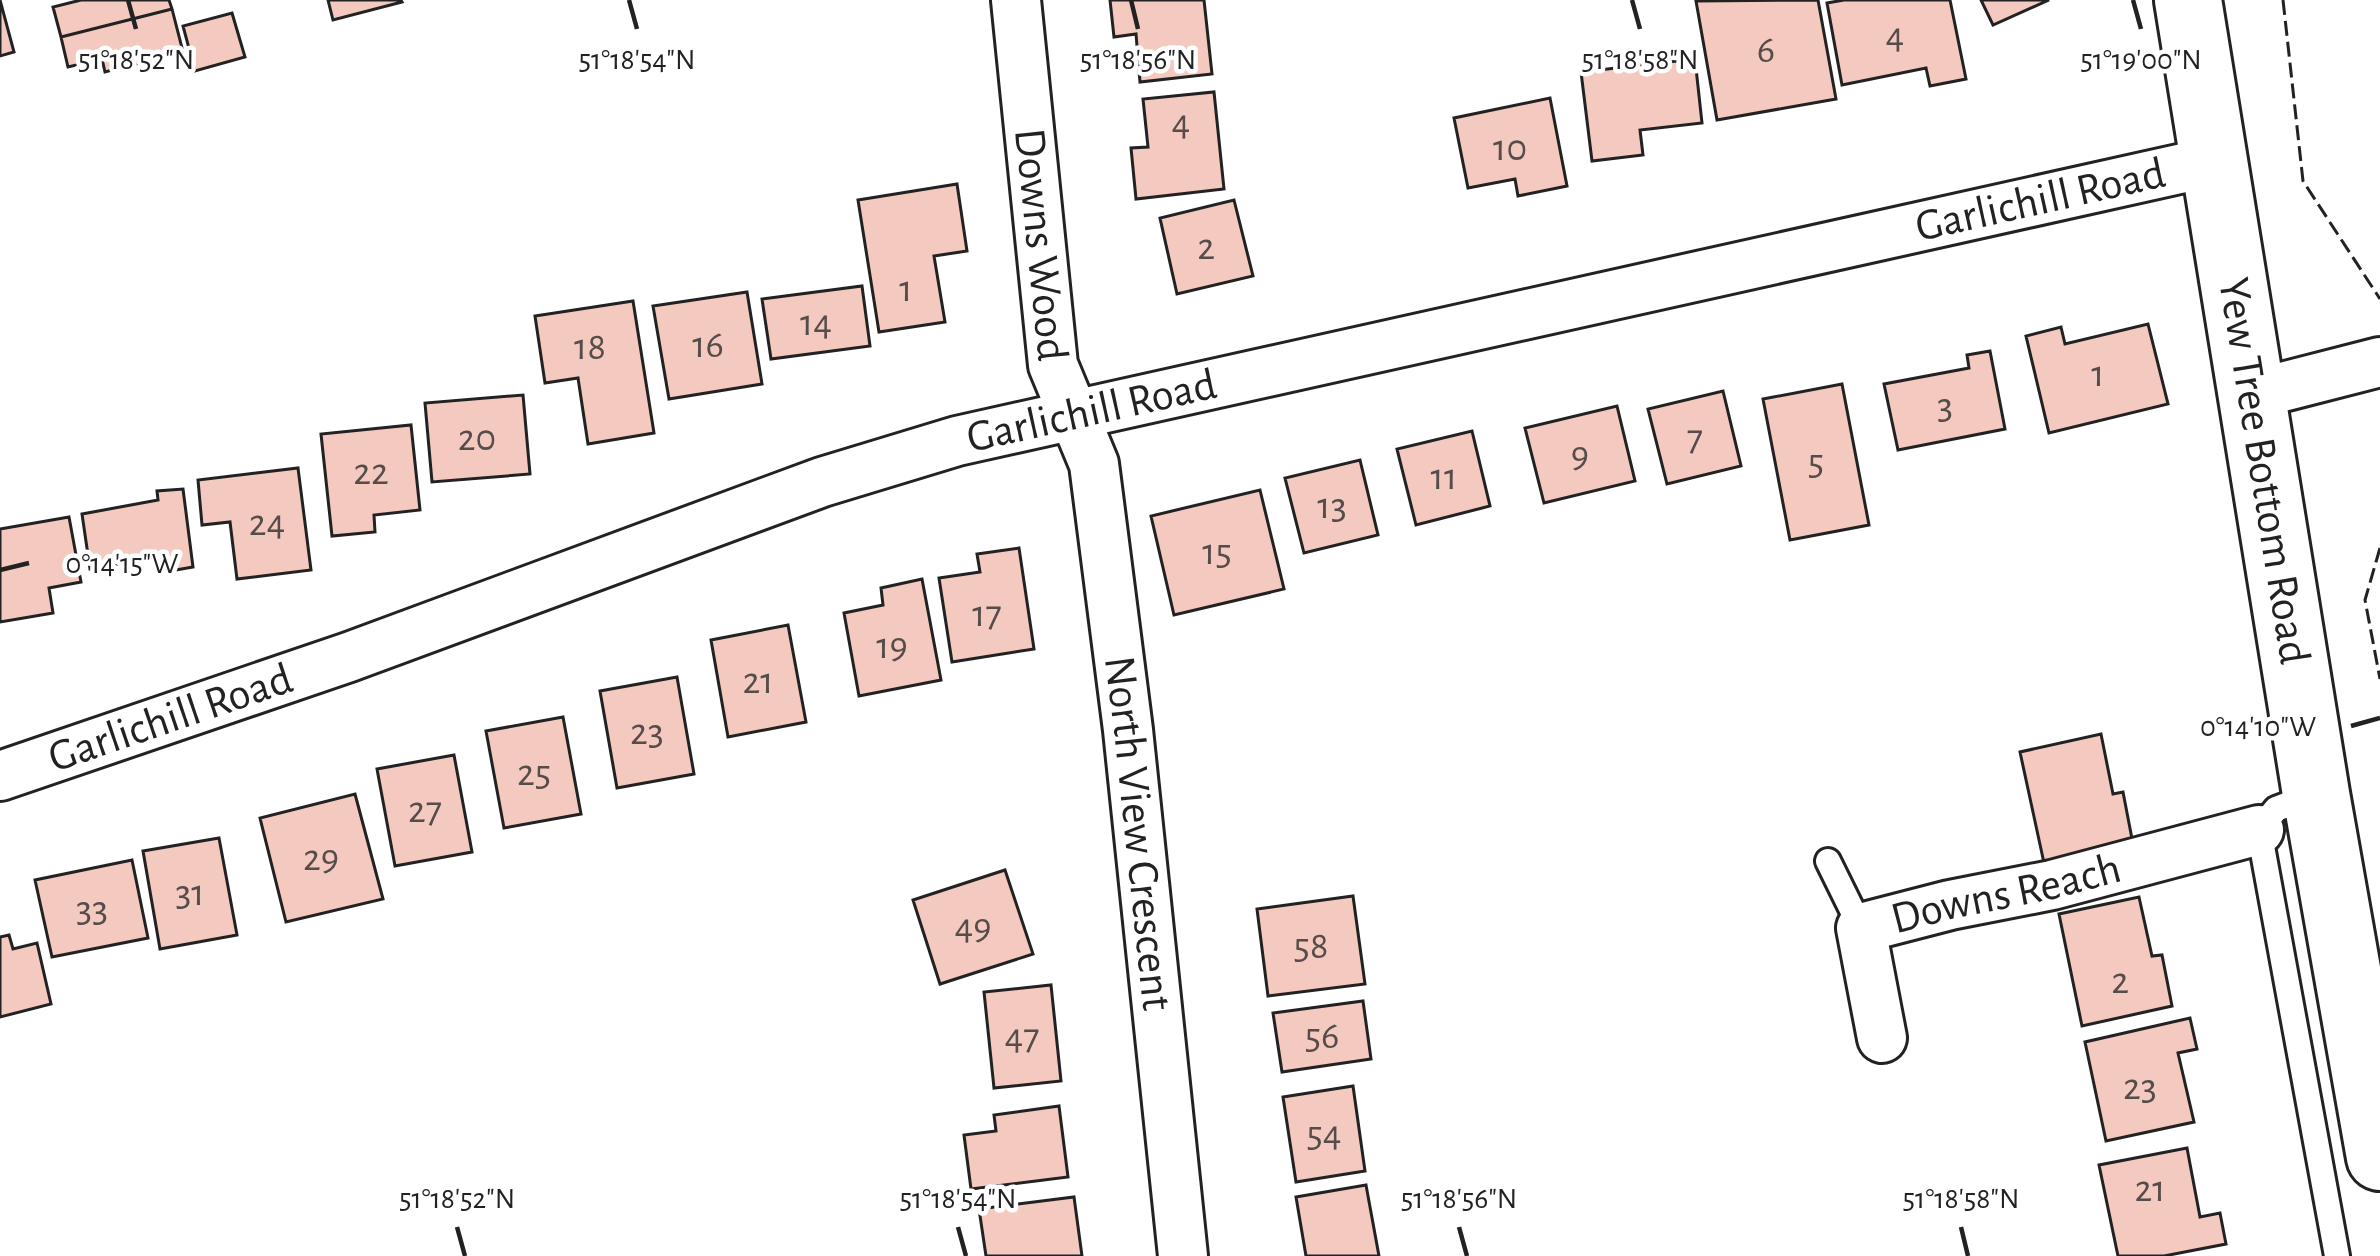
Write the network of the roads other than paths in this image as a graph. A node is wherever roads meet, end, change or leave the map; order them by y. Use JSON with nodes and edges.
{"nodes":[{"id":1,"x":1016,"y":0,"type":"edge"},
{"id":2,"x":2188,"y":0,"type":"edge"},
{"id":3,"x":2215,"y":161,"type":"junction"},
{"id":4,"x":2380,"y":362,"type":"edge"},
{"id":5,"x":2251,"y":395,"type":"junction"},
{"id":6,"x":1075,"y":415,"type":"junction"},
{"id":7,"x":0,"y":776,"type":"edge"},
{"id":8,"x":2316,"y":794,"type":"junction"},
{"id":9,"x":2259,"y":830,"type":"junction"},
{"id":10,"x":1828,"y":861,"type":"dead end"},
{"id":11,"x":1861,"y":928,"type":"junction"},
{"id":12,"x":1882,"y":1038,"type":"dead end"},
{"id":13,"x":2380,"y":1156,"type":"edge"},
{"id":14,"x":1184,"y":1256,"type":"edge"},
{"id":15,"x":2337,"y":1256,"type":"edge"}],
"edges":[{"from":1,"to":6,"type":"street","name":"Downs Wood"},
{"from":2,"to":3,"type":"main road","name":"Yew Tree Bottom Road"},
{"from":3,"to":5,"type":"main road","name":"Yew Tree Bottom Road"},
{"from":3,"to":6,"type":"street","name":"Garlichill Road"},
{"from":4,"to":5,"type":"street"},
{"from":5,"to":8,"type":"main road","name":"Yew Tree Bottom Road"},
{"from":6,"to":7,"type":"street","name":"Garlichill Road"},
{"from":6,"to":14,"type":"street","name":"North View Crescent"},
{"from":8,"to":9,"type":"lane"},
{"from":8,"to":13,"type":"main road","name":"Yew Tree Bottom Road"},
{"from":9,"to":11,"type":"street","name":"Downs Reach"},
{"from":9,"to":15,"type":"lane"},
{"from":10,"to":11,"type":"lane"},
{"from":11,"to":12,"type":"street","name":"Downs Reach"}]}
